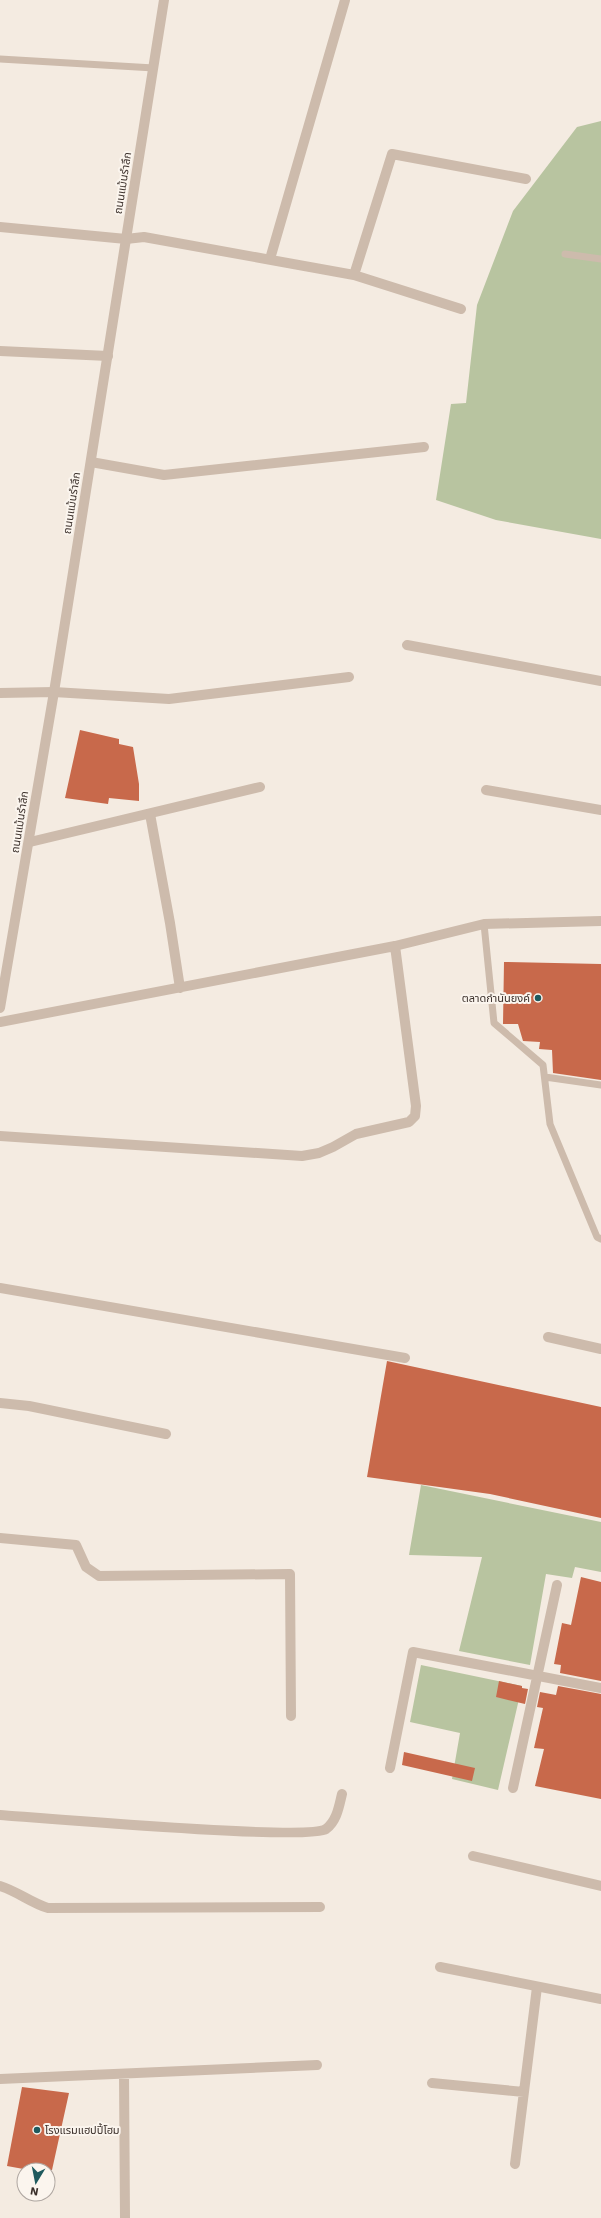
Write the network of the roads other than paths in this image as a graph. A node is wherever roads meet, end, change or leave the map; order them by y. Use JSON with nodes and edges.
{"nodes":[{"id":1,"x":164,"y":0,"type":"edge"},
{"id":2,"x":345,"y":0,"type":"edge"},
{"id":3,"x":0,"y":59,"type":"edge"},
{"id":4,"x":154,"y":68,"type":"junction"},
{"id":5,"x":526,"y":179,"type":"dead end"},
{"id":6,"x":0,"y":227,"type":"edge"},
{"id":7,"x":126,"y":239,"type":"junction"},
{"id":8,"x":565,"y":254,"type":"dead end"},
{"id":9,"x":270,"y":259,"type":"junction"},
{"id":10,"x":601,"y":259,"type":"edge"},
{"id":11,"x":354,"y":275,"type":"junction"},
{"id":12,"x":461,"y":309,"type":"dead end"},
{"id":13,"x":0,"y":351,"type":"edge"},
{"id":14,"x":108,"y":356,"type":"junction"},
{"id":15,"x":424,"y":447,"type":"dead end"},
{"id":16,"x":91,"y":462,"type":"junction"},
{"id":17,"x":407,"y":645,"type":"dead end"},
{"id":18,"x":349,"y":677,"type":"dead end"},
{"id":19,"x":601,"y":682,"type":"edge"},
{"id":20,"x":54,"y":692,"type":"junction"},
{"id":21,"x":0,"y":694,"type":"edge"},
{"id":22,"x":260,"y":787,"type":"dead end"},
{"id":23,"x":486,"y":790,"type":"dead end"},
{"id":24,"x":601,"y":810,"type":"edge"},
{"id":25,"x":150,"y":814,"type":"junction"},
{"id":26,"x":30,"y":842,"type":"junction"},
{"id":27,"x":601,"y":921,"type":"edge"},
{"id":28,"x":484,"y":924,"type":"junction"},
{"id":29,"x":395,"y":946,"type":"junction"},
{"id":30,"x":180,"y":988,"type":"junction"},
{"id":31,"x":0,"y":1008,"type":"edge"},
{"id":32,"x":0,"y":1022,"type":"edge"},
{"id":33,"x":545,"y":1078,"type":"junction"},
{"id":34,"x":601,"y":1085,"type":"edge"},
{"id":35,"x":0,"y":1136,"type":"edge"},
{"id":36,"x":601,"y":1239,"type":"edge"},
{"id":37,"x":0,"y":1288,"type":"edge"},
{"id":38,"x":548,"y":1337,"type":"dead end"},
{"id":39,"x":601,"y":1349,"type":"edge"},
{"id":40,"x":405,"y":1358,"type":"dead end"},
{"id":41,"x":0,"y":1403,"type":"edge"},
{"id":42,"x":166,"y":1434,"type":"dead end"},
{"id":43,"x":0,"y":1538,"type":"edge"},
{"id":44,"x":557,"y":1585,"type":"dead end"},
{"id":45,"x":537,"y":1676,"type":"junction"},
{"id":46,"x":601,"y":1688,"type":"edge"},
{"id":47,"x":291,"y":1716,"type":"dead end"},
{"id":48,"x":390,"y":1768,"type":"dead end"},
{"id":49,"x":513,"y":1788,"type":"dead end"},
{"id":50,"x":342,"y":1794,"type":"dead end"},
{"id":51,"x":0,"y":1815,"type":"edge"},
{"id":52,"x":473,"y":1856,"type":"dead end"},
{"id":53,"x":0,"y":1886,"type":"edge"},
{"id":54,"x":601,"y":1886,"type":"edge"},
{"id":55,"x":320,"y":1907,"type":"dead end"},
{"id":56,"x":440,"y":1967,"type":"dead end"},
{"id":57,"x":537,"y":1987,"type":"junction"},
{"id":58,"x":601,"y":1999,"type":"edge"},
{"id":59,"x":317,"y":2065,"type":"dead end"},
{"id":60,"x":124,"y":2074,"type":"junction"},
{"id":61,"x":0,"y":2078,"type":"edge"},
{"id":62,"x":432,"y":2083,"type":"dead end"},
{"id":63,"x":524,"y":2092,"type":"junction"},
{"id":64,"x":515,"y":2164,"type":"dead end"},
{"id":65,"x":125,"y":2218,"type":"edge"}],
"edges":[{"from":1,"to":4,"type":"street","name":"ถนนแม้นรำลึก"},
{"from":2,"to":9,"type":"street"},
{"from":3,"to":4,"type":"lane"},
{"from":4,"to":7,"type":"street","name":"ถนนแม้นรำลึก"},
{"from":5,"to":11,"type":"street"},
{"from":6,"to":7,"type":"street"},
{"from":7,"to":9,"type":"street"},
{"from":7,"to":14,"type":"street","name":"ถนนแม้นรำลึก"},
{"from":8,"to":10,"type":"lane"},
{"from":9,"to":11,"type":"street"},
{"from":11,"to":12,"type":"street"},
{"from":13,"to":14,"type":"street"},
{"from":14,"to":16,"type":"street","name":"ถนนแม้นรำลึก"},
{"from":15,"to":16,"type":"street"},
{"from":16,"to":20,"type":"street","name":"ถนนแม้นรำลึก"},
{"from":17,"to":19,"type":"street"},
{"from":18,"to":20,"type":"street"},
{"from":20,"to":21,"type":"street"},
{"from":20,"to":26,"type":"street","name":"ถนนแม้นรำลึก"},
{"from":22,"to":25,"type":"street"},
{"from":23,"to":24,"type":"street"},
{"from":25,"to":26,"type":"street"},
{"from":25,"to":30,"type":"street"},
{"from":26,"to":31,"type":"street","name":"ถนนแม้นรำลึก"},
{"from":27,"to":28,"type":"street"},
{"from":28,"to":29,"type":"street"},
{"from":28,"to":33,"type":"lane"},
{"from":29,"to":30,"type":"street"},
{"from":29,"to":35,"type":"street"},
{"from":30,"to":32,"type":"street"},
{"from":33,"to":34,"type":"lane"},
{"from":33,"to":36,"type":"lane"},
{"from":37,"to":40,"type":"street"},
{"from":38,"to":39,"type":"street"},
{"from":41,"to":42,"type":"street"},
{"from":43,"to":47,"type":"street"},
{"from":44,"to":45,"type":"street"},
{"from":45,"to":46,"type":"street"},
{"from":45,"to":48,"type":"street"},
{"from":45,"to":49,"type":"street"},
{"from":50,"to":51,"type":"street"},
{"from":52,"to":54,"type":"street"},
{"from":53,"to":55,"type":"street"},
{"from":56,"to":57,"type":"street"},
{"from":57,"to":58,"type":"street"},
{"from":57,"to":63,"type":"street"},
{"from":59,"to":60,"type":"street"},
{"from":60,"to":61,"type":"street"},
{"from":60,"to":65,"type":"street"},
{"from":62,"to":63,"type":"street"},
{"from":63,"to":64,"type":"street"}]}
